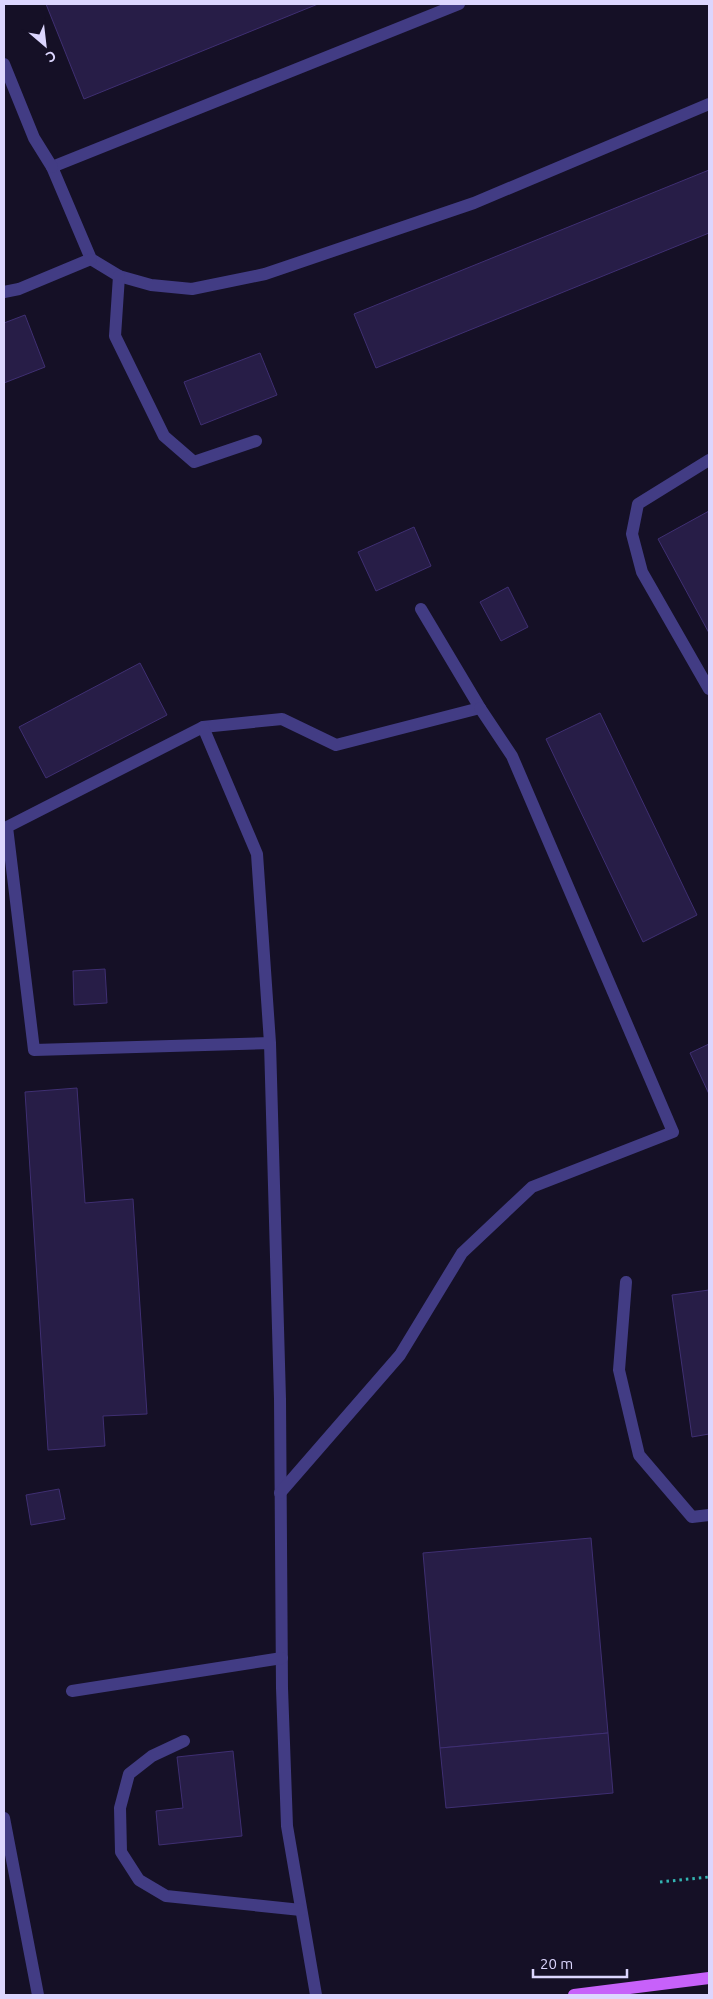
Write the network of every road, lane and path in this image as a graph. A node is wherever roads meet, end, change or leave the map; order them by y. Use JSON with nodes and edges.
{"nodes":[{"id":1,"x":459,"y":4,"type":"edge"},
{"id":2,"x":4,"y":64,"type":"edge"},
{"id":3,"x":709,"y":104,"type":"edge"},
{"id":4,"x":52,"y":167,"type":"junction"},
{"id":5,"x":91,"y":259,"type":"junction"},
{"id":6,"x":119,"y":276,"type":"junction"},
{"id":7,"x":4,"y":292,"type":"edge"},
{"id":8,"x":256,"y":441,"type":"dead end"},
{"id":9,"x":709,"y":460,"type":"edge"},
{"id":10,"x":421,"y":609,"type":"dead end"},
{"id":11,"x":709,"y":690,"type":"edge"},
{"id":12,"x":480,"y":708,"type":"junction"},
{"id":13,"x":203,"y":727,"type":"junction"},
{"id":14,"x":270,"y":1043,"type":"junction"},
{"id":15,"x":626,"y":1282,"type":"dead end"},
{"id":16,"x":280,"y":1493,"type":"junction"},
{"id":17,"x":709,"y":1514,"type":"edge"},
{"id":18,"x":282,"y":1658,"type":"junction"},
{"id":19,"x":72,"y":1691,"type":"dead end"},
{"id":20,"x":184,"y":1741,"type":"dead end"},
{"id":21,"x":4,"y":1818,"type":"edge"},
{"id":22,"x":7,"y":1851,"type":"edge"},
{"id":23,"x":709,"y":1877,"type":"edge"},
{"id":24,"x":660,"y":1882,"type":"dead end"},
{"id":25,"x":301,"y":1910,"type":"junction"},
{"id":26,"x":709,"y":1978,"type":"edge"},
{"id":27,"x":38,"y":1995,"type":"edge"},
{"id":28,"x":316,"y":1995,"type":"edge"},
{"id":29,"x":574,"y":1995,"type":"edge"}],
"edges":[{"from":1,"to":4,"type":"lane"},
{"from":2,"to":4,"type":"lane"},
{"from":3,"to":6,"type":"lane"},
{"from":4,"to":5,"type":"lane"},
{"from":5,"to":6,"type":"lane"},
{"from":5,"to":7,"type":"lane"},
{"from":6,"to":8,"type":"lane"},
{"from":9,"to":11,"type":"lane"},
{"from":10,"to":12,"type":"lane"},
{"from":12,"to":13,"type":"lane"},
{"from":12,"to":16,"type":"lane"},
{"from":13,"to":14,"type":"lane"},
{"from":13,"to":14,"type":"lane"},
{"from":14,"to":16,"type":"lane"},
{"from":15,"to":17,"type":"lane"},
{"from":16,"to":18,"type":"lane"},
{"from":18,"to":19,"type":"lane"},
{"from":18,"to":25,"type":"lane"},
{"from":20,"to":25,"type":"lane"},
{"from":21,"to":22,"type":"lane"},
{"from":22,"to":27,"type":"lane"},
{"from":23,"to":24,"type":"path"},
{"from":25,"to":28,"type":"lane"},
{"from":26,"to":29,"type":"main road"}]}
